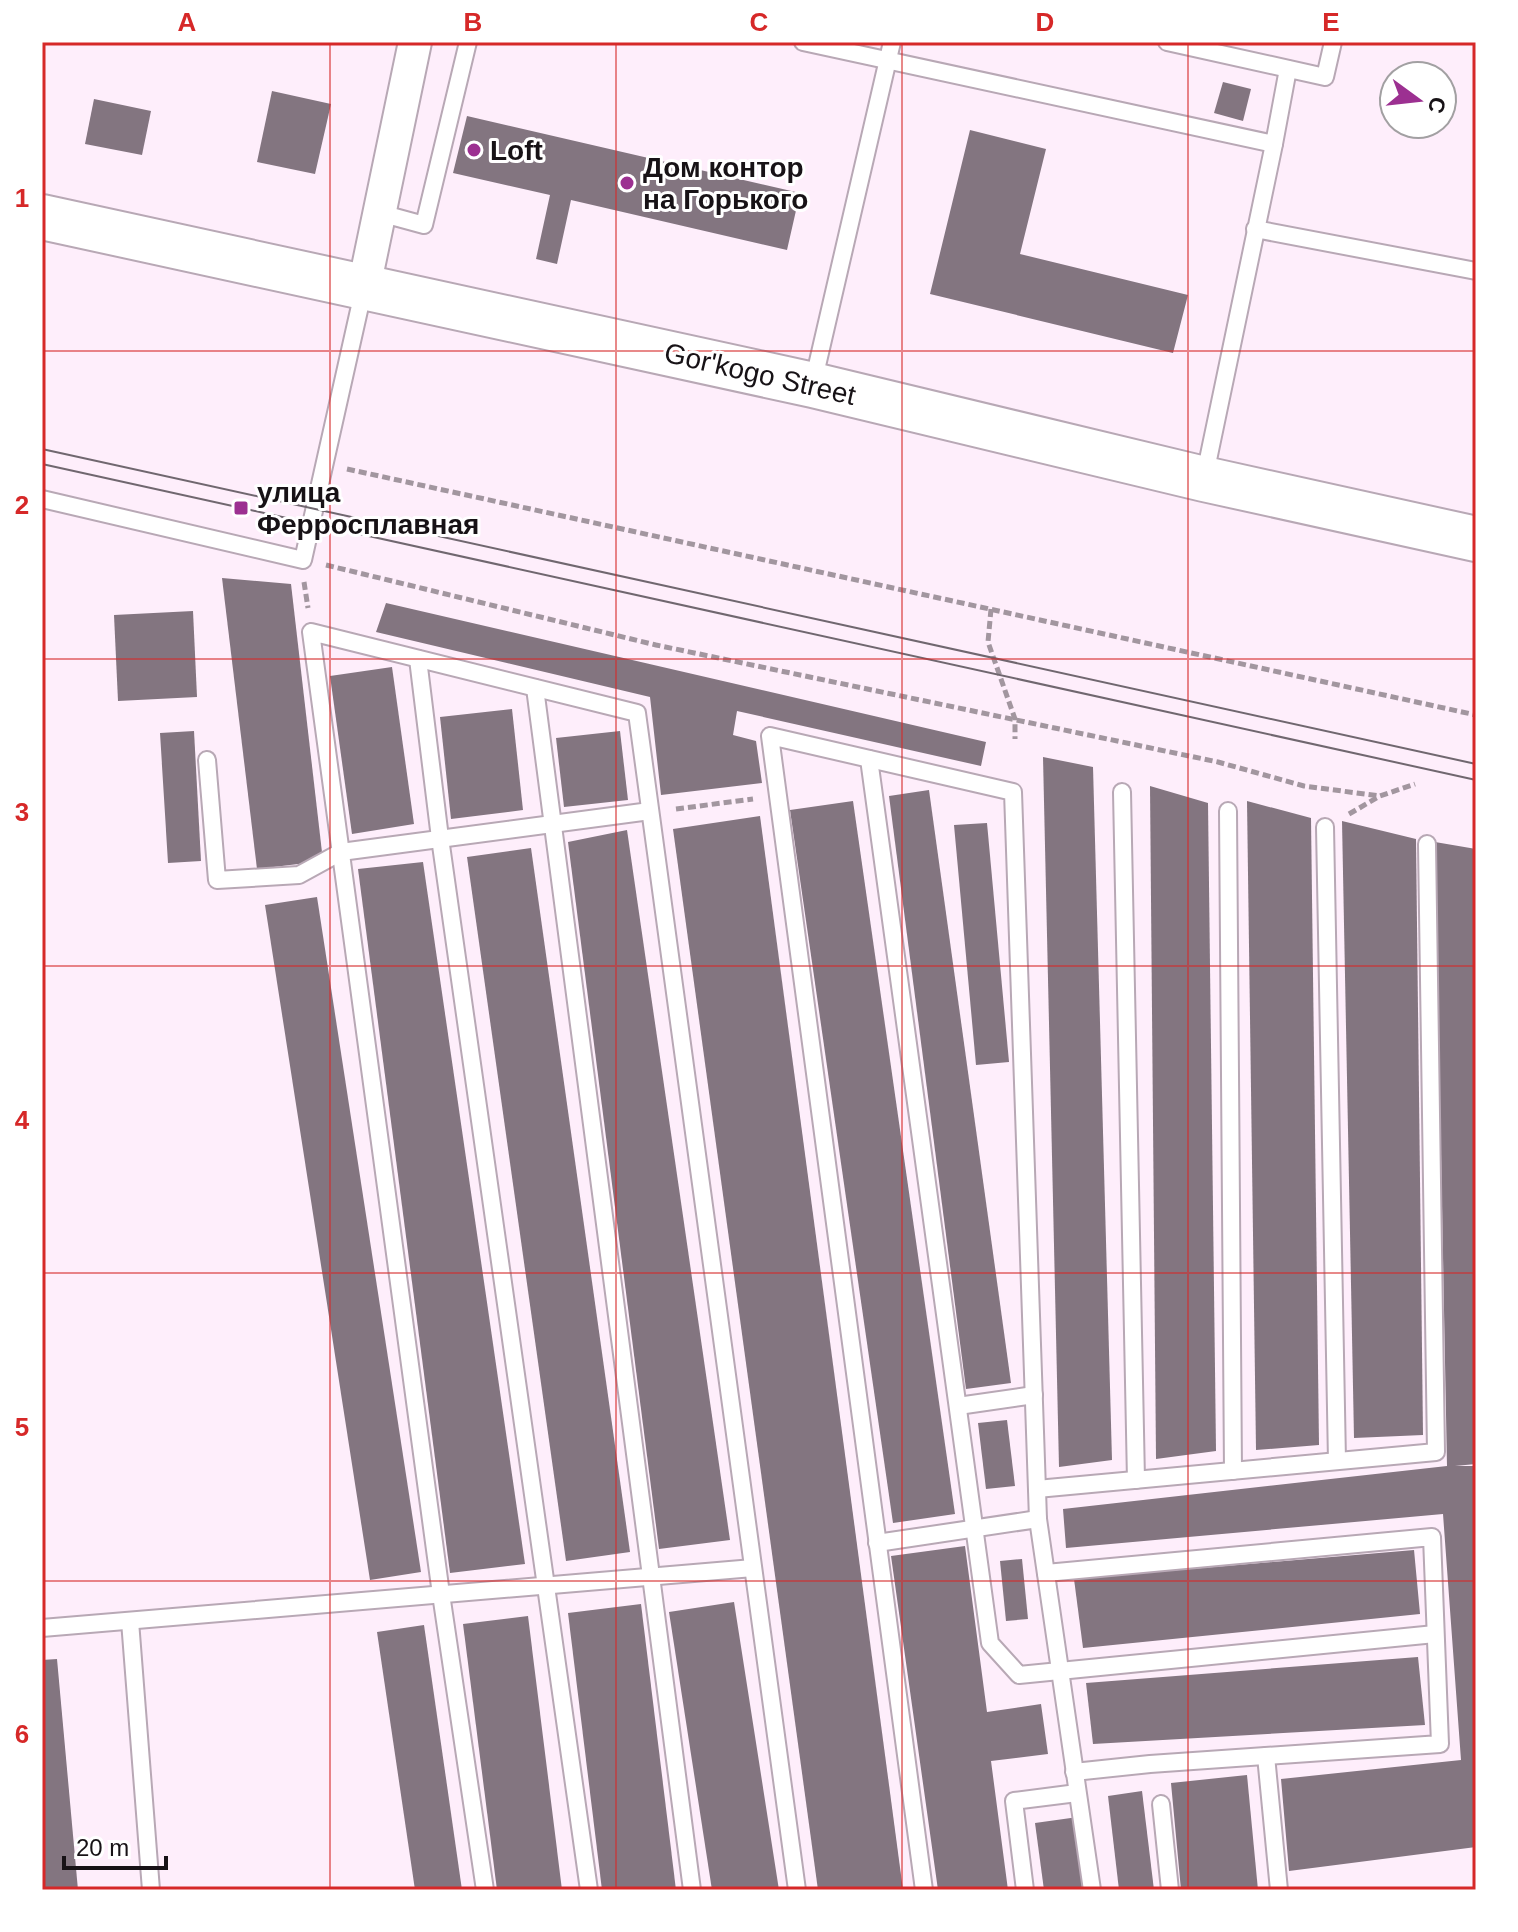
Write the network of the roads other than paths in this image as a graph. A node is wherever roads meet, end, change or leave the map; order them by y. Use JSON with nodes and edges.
{"nodes":[{"id":1,"x":415,"y":42,"type":"edge"},
{"id":2,"x":468,"y":42,"type":"edge"},
{"id":3,"x":803,"y":42,"type":"edge"},
{"id":4,"x":892,"y":42,"type":"edge"},
{"id":5,"x":1167,"y":42,"type":"edge"},
{"id":6,"x":1333,"y":42,"type":"edge"},
{"id":7,"x":888,"y":59,"type":"junction"},
{"id":8,"x":1288,"y":69,"type":"junction"},
{"id":9,"x":1274,"y":144,"type":"junction"},
{"id":10,"x":380,"y":213,"type":"junction"},
{"id":11,"x":42,"y":217,"type":"edge"},
{"id":12,"x":1255,"y":229,"type":"junction"},
{"id":13,"x":1476,"y":271,"type":"edge"},
{"id":14,"x":364,"y":287,"type":"junction"},
{"id":15,"x":813,"y":385,"type":"junction"},
{"id":16,"x":1204,"y":479,"type":"junction"},
{"id":17,"x":42,"y":499,"type":"edge"},
{"id":18,"x":1434,"y":531,"type":"junction"},
{"id":19,"x":1476,"y":539,"type":"edge"},
{"id":20,"x":1476,"y":553,"type":"edge"},
{"id":21,"x":418,"y":659,"type":"junction"},
{"id":22,"x":535,"y":688,"type":"junction"},
{"id":23,"x":869,"y":759,"type":"junction"},
{"id":24,"x":207,"y":760,"type":"dead end"},
{"id":25,"x":1122,"y":792,"type":"dead end"},
{"id":26,"x":650,"y":811,"type":"junction"},
{"id":27,"x":1228,"y":811,"type":"dead end"},
{"id":28,"x":552,"y":823,"type":"junction"},
{"id":29,"x":1325,"y":827,"type":"dead end"},
{"id":30,"x":440,"y":838,"type":"junction"},
{"id":31,"x":1427,"y":844,"type":"dead end"},
{"id":32,"x":341,"y":852,"type":"junction"},
{"id":33,"x":1034,"y":1395,"type":"junction"},
{"id":34,"x":958,"y":1406,"type":"junction"},
{"id":35,"x":1337,"y":1461,"type":"junction"},
{"id":36,"x":1233,"y":1471,"type":"junction"},
{"id":37,"x":1136,"y":1480,"type":"junction"},
{"id":38,"x":1037,"y":1489,"type":"junction"},
{"id":39,"x":1038,"y":1519,"type":"junction"},
{"id":40,"x":975,"y":1529,"type":"junction"},
{"id":41,"x":877,"y":1543,"type":"junction"},
{"id":42,"x":753,"y":1568,"type":"junction"},
{"id":43,"x":1046,"y":1573,"type":"junction"},
{"id":44,"x":650,"y":1577,"type":"junction"},
{"id":45,"x":548,"y":1586,"type":"junction"},
{"id":46,"x":441,"y":1594,"type":"junction"},
{"id":47,"x":130,"y":1621,"type":"junction"},
{"id":48,"x":42,"y":1628,"type":"edge"},
{"id":49,"x":1435,"y":1634,"type":"junction"},
{"id":50,"x":1059,"y":1673,"type":"junction"},
{"id":51,"x":1266,"y":1756,"type":"junction"},
{"id":52,"x":1074,"y":1772,"type":"junction"},
{"id":53,"x":1077,"y":1793,"type":"junction"},
{"id":54,"x":1161,"y":1804,"type":"dead end"},
{"id":55,"x":151,"y":1890,"type":"edge"},
{"id":56,"x":485,"y":1890,"type":"edge"},
{"id":57,"x":589,"y":1890,"type":"edge"},
{"id":58,"x":692,"y":1890,"type":"edge"},
{"id":59,"x":797,"y":1890,"type":"edge"},
{"id":60,"x":924,"y":1890,"type":"edge"},
{"id":61,"x":1025,"y":1890,"type":"edge"},
{"id":62,"x":1092,"y":1890,"type":"edge"},
{"id":63,"x":1170,"y":1890,"type":"edge"},
{"id":64,"x":1279,"y":1890,"type":"edge"}],
"edges":[{"from":1,"to":10,"type":"street"},
{"from":2,"to":10,"type":"lane"},
{"from":3,"to":7,"type":"lane"},
{"from":4,"to":7,"type":"lane"},
{"from":5,"to":8,"type":"lane"},
{"from":6,"to":8,"type":"lane"},
{"from":7,"to":9,"type":"lane"},
{"from":7,"to":15,"type":"lane"},
{"from":8,"to":9,"type":"lane"},
{"from":9,"to":12,"type":"lane"},
{"from":10,"to":14,"type":"street"},
{"from":11,"to":14,"type":"street","name":"Gor'kogo Street"},
{"from":12,"to":13,"type":"lane"},
{"from":12,"to":16,"type":"lane"},
{"from":14,"to":15,"type":"street","name":"Gor'kogo Street"},
{"from":14,"to":17,"type":"lane"},
{"from":15,"to":16,"type":"street","name":"Gor'kogo Street"},
{"from":16,"to":18,"type":"street","name":"Gor'kogo Street"},
{"from":18,"to":19,"type":"street","name":"Gor'kogo Street"},
{"from":18,"to":20,"type":"street"},
{"from":21,"to":22,"type":"lane"},
{"from":21,"to":30,"type":"lane"},
{"from":21,"to":32,"type":"lane"},
{"from":22,"to":26,"type":"lane"},
{"from":22,"to":28,"type":"lane"},
{"from":23,"to":33,"type":"lane"},
{"from":23,"to":34,"type":"lane"},
{"from":23,"to":41,"type":"lane"},
{"from":24,"to":32,"type":"lane"},
{"from":25,"to":37,"type":"lane"},
{"from":26,"to":28,"type":"lane"},
{"from":26,"to":42,"type":"lane"},
{"from":27,"to":36,"type":"lane"},
{"from":28,"to":30,"type":"lane"},
{"from":28,"to":44,"type":"lane"},
{"from":29,"to":35,"type":"lane"},
{"from":30,"to":32,"type":"lane"},
{"from":30,"to":45,"type":"lane"},
{"from":31,"to":35,"type":"lane"},
{"from":32,"to":46,"type":"lane"},
{"from":33,"to":34,"type":"lane"},
{"from":33,"to":38,"type":"lane"},
{"from":34,"to":40,"type":"lane"},
{"from":35,"to":36,"type":"lane"},
{"from":36,"to":37,"type":"lane"},
{"from":37,"to":38,"type":"lane"},
{"from":38,"to":39,"type":"lane"},
{"from":39,"to":40,"type":"lane"},
{"from":39,"to":43,"type":"lane"},
{"from":40,"to":41,"type":"lane"},
{"from":40,"to":50,"type":"lane"},
{"from":41,"to":60,"type":"lane"},
{"from":42,"to":44,"type":"lane"},
{"from":42,"to":59,"type":"lane"},
{"from":43,"to":49,"type":"lane"},
{"from":43,"to":50,"type":"lane"},
{"from":44,"to":45,"type":"lane"},
{"from":44,"to":58,"type":"lane"},
{"from":45,"to":46,"type":"lane"},
{"from":45,"to":57,"type":"lane"},
{"from":46,"to":47,"type":"lane"},
{"from":46,"to":56,"type":"lane"},
{"from":47,"to":48,"type":"lane"},
{"from":47,"to":55,"type":"lane"},
{"from":49,"to":50,"type":"lane"},
{"from":49,"to":51,"type":"lane"},
{"from":50,"to":52,"type":"lane"},
{"from":51,"to":52,"type":"lane"},
{"from":51,"to":64,"type":"lane"},
{"from":52,"to":53,"type":"lane"},
{"from":53,"to":61,"type":"lane"},
{"from":53,"to":62,"type":"lane"},
{"from":54,"to":63,"type":"lane"}]}
